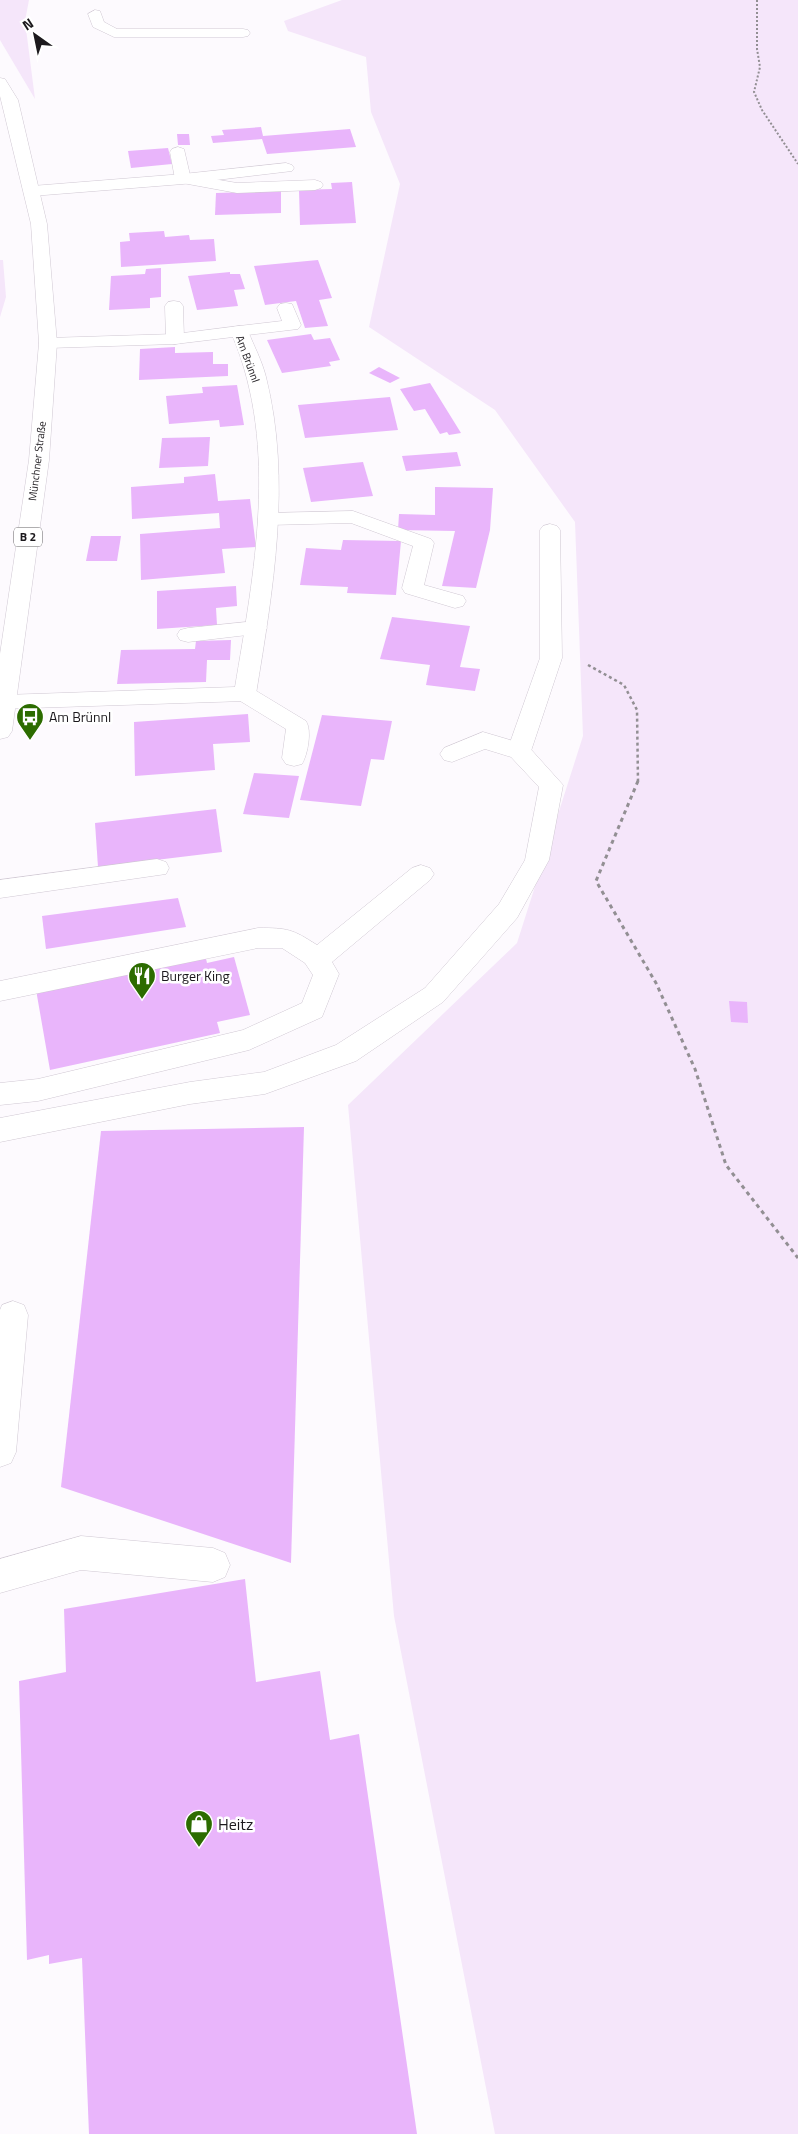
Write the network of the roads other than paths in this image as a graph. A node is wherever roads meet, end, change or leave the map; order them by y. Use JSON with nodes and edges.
{"nodes":[{"id":1,"x":95,"y":14,"type":"dead end"},
{"id":2,"x":243,"y":33,"type":"dead end"},
{"id":3,"x":0,"y":82,"type":"edge"},
{"id":4,"x":0,"y":126,"type":"edge"},
{"id":5,"x":178,"y":152,"type":"dead end"},
{"id":6,"x":25,"y":167,"type":"junction"},
{"id":7,"x":286,"y":168,"type":"dead end"},
{"id":8,"x":183,"y":179,"type":"junction"},
{"id":9,"x":315,"y":185,"type":"dead end"},
{"id":10,"x":32,"y":191,"type":"junction"},
{"id":11,"x":174,"y":306,"type":"dead end"},
{"id":12,"x":286,"y":308,"type":"dead end"},
{"id":13,"x":239,"y":332,"type":"junction"},
{"id":14,"x":175,"y":339,"type":"junction"},
{"id":15,"x":48,"y":342,"type":"junction"},
{"id":16,"x":268,"y":519,"type":"junction"},
{"id":17,"x":550,"y":530,"type":"dead end"},
{"id":18,"x":455,"y":601,"type":"dead end"},
{"id":19,"x":256,"y":628,"type":"junction"},
{"id":20,"x":188,"y":635,"type":"dead end"},
{"id":21,"x":245,"y":694,"type":"junction"},
{"id":22,"x":4,"y":704,"type":"junction"},
{"id":23,"x":0,"y":731,"type":"edge"},
{"id":24,"x":520,"y":751,"type":"junction"},
{"id":25,"x":452,"y":754,"type":"dead end"},
{"id":26,"x":294,"y":758,"type":"dead end"},
{"id":27,"x":156,"y":868,"type":"dead end"},
{"id":28,"x":420,"y":874,"type":"dead end"},
{"id":29,"x":0,"y":889,"type":"edge"},
{"id":30,"x":316,"y":960,"type":"junction"},
{"id":31,"x":0,"y":992,"type":"edge"},
{"id":32,"x":0,"y":1094,"type":"edge"},
{"id":33,"x":0,"y":1130,"type":"edge"},
{"id":34,"x":13,"y":1315,"type":"dead end"},
{"id":35,"x":0,"y":1452,"type":"edge"},
{"id":36,"x":213,"y":1564,"type":"dead end"},
{"id":37,"x":0,"y":1576,"type":"edge"}],
"edges":[{"from":1,"to":2,"type":"street"},
{"from":3,"to":6,"type":"street","number":"B 2"},
{"from":4,"to":6,"type":"street","number":"B 2"},
{"from":5,"to":8,"type":"street"},
{"from":6,"to":10,"type":"street","name":"Münchner Straße","number":"B 2"},
{"from":7,"to":8,"type":"street"},
{"from":8,"to":9,"type":"street"},
{"from":8,"to":10,"type":"street"},
{"from":10,"to":15,"type":"street","name":"Münchner Straße","number":"B 2"},
{"from":11,"to":14,"type":"street"},
{"from":12,"to":13,"type":"street"},
{"from":13,"to":14,"type":"street","name":"Am Brünnl"},
{"from":13,"to":16,"type":"street","name":"Am Brünnl"},
{"from":14,"to":15,"type":"street","name":"Am Brünnl"},
{"from":15,"to":22,"type":"street","name":"Münchner Straße","number":"B 2"},
{"from":16,"to":18,"type":"street"},
{"from":16,"to":19,"type":"street","name":"Am Brünnl"},
{"from":17,"to":24,"type":"street"},
{"from":19,"to":20,"type":"street"},
{"from":19,"to":21,"type":"street","name":"Am Brünnl"},
{"from":21,"to":22,"type":"street"},
{"from":21,"to":26,"type":"street"},
{"from":22,"to":23,"type":"street","name":"Münchner Straße","number":"B 2"},
{"from":24,"to":25,"type":"street"},
{"from":24,"to":33,"type":"street"},
{"from":27,"to":29,"type":"street"},
{"from":28,"to":30,"type":"street"},
{"from":30,"to":31,"type":"street"},
{"from":30,"to":32,"type":"street"},
{"from":34,"to":35,"type":"street"},
{"from":36,"to":37,"type":"street"}]}
